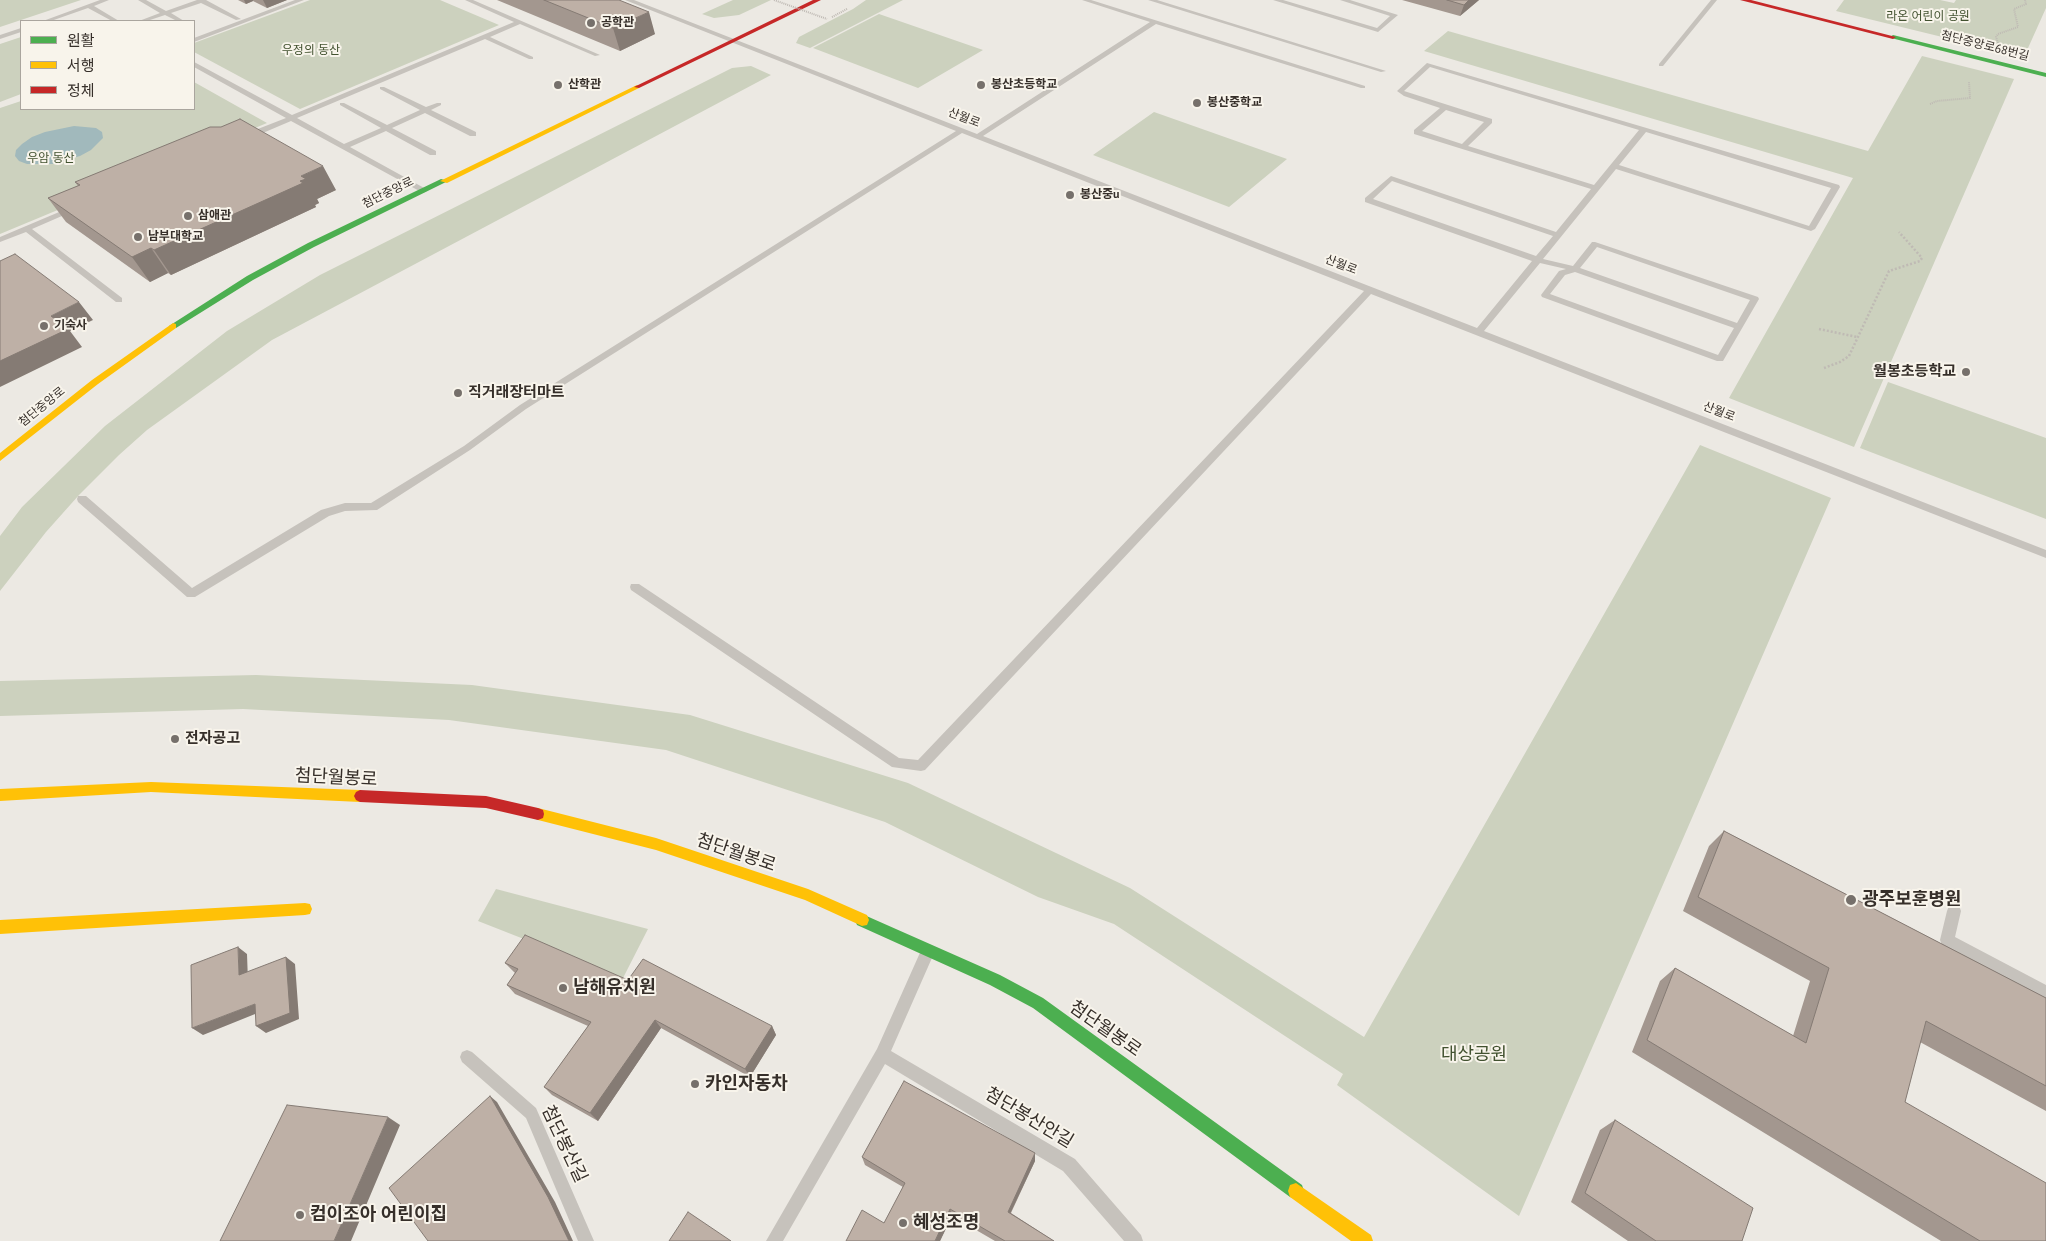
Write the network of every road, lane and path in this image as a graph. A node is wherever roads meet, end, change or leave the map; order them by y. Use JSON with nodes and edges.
{"nodes":[{"id":1,"x":106,"y":0,"type":"edge"},
{"id":2,"x":141,"y":0,"type":"edge"},
{"id":3,"x":202,"y":0,"type":"edge"},
{"id":4,"x":301,"y":0,"type":"edge"},
{"id":5,"x":468,"y":0,"type":"edge"},
{"id":6,"x":628,"y":0,"type":"edge"},
{"id":7,"x":774,"y":0,"type":"edge"},
{"id":8,"x":818,"y":0,"type":"edge"},
{"id":9,"x":1085,"y":0,"type":"edge"},
{"id":10,"x":1153,"y":0,"type":"edge"},
{"id":11,"x":1276,"y":0,"type":"edge"},
{"id":12,"x":1343,"y":0,"type":"edge"},
{"id":13,"x":1714,"y":0,"type":"edge"},
{"id":14,"x":1743,"y":0,"type":"edge"},
{"id":15,"x":2025,"y":0,"type":"edge"},
{"id":16,"x":89,"y":6,"type":"junction"},
{"id":17,"x":847,"y":9,"type":"dead end"},
{"id":18,"x":165,"y":13,"type":"junction"},
{"id":19,"x":238,"y":19,"type":"dead end"},
{"id":20,"x":49,"y":20,"type":"edge"},
{"id":21,"x":114,"y":20,"type":"edge"},
{"id":22,"x":145,"y":20,"type":"edge"},
{"id":23,"x":179,"y":20,"type":"edge"},
{"id":24,"x":520,"y":22,"type":"junction"},
{"id":25,"x":1156,"y":22,"type":"junction"},
{"id":26,"x":20,"y":30,"type":"edge"},
{"id":27,"x":0,"y":37,"type":"edge"},
{"id":28,"x":485,"y":37,"type":"junction"},
{"id":29,"x":195,"y":40,"type":"edge"},
{"id":30,"x":732,"y":41,"type":"junction"},
{"id":31,"x":1999,"y":46,"type":"dead end"},
{"id":32,"x":597,"y":55,"type":"edge"},
{"id":33,"x":532,"y":58,"type":"dead end"},
{"id":34,"x":195,"y":65,"type":"edge"},
{"id":35,"x":1661,"y":65,"type":"dead end"},
{"id":36,"x":1383,"y":71,"type":"dead end"},
{"id":37,"x":2046,"y":76,"type":"edge"},
{"id":38,"x":1969,"y":82,"type":"dead end"},
{"id":39,"x":1363,"y":87,"type":"dead end"},
{"id":40,"x":382,"y":88,"type":"dead end"},
{"id":41,"x":342,"y":104,"type":"dead end"},
{"id":42,"x":439,"y":104,"type":"dead end"},
{"id":43,"x":1930,"y":104,"type":"dead end"},
{"id":44,"x":1444,"y":107,"type":"junction"},
{"id":45,"x":426,"y":110,"type":"junction"},
{"id":46,"x":292,"y":118,"type":"junction"},
{"id":47,"x":386,"y":128,"type":"junction"},
{"id":48,"x":1644,"y":129,"type":"junction"},
{"id":49,"x":961,"y":131,"type":"junction"},
{"id":50,"x":473,"y":134,"type":"dead end"},
{"id":51,"x":977,"y":137,"type":"junction"},
{"id":52,"x":237,"y":141,"type":"edge"},
{"id":53,"x":1464,"y":146,"type":"junction"},
{"id":54,"x":344,"y":147,"type":"junction"},
{"id":55,"x":432,"y":153,"type":"dead end"},
{"id":56,"x":1614,"y":166,"type":"junction"},
{"id":57,"x":1596,"y":188,"type":"junction"},
{"id":58,"x":423,"y":191,"type":"junction"},
{"id":59,"x":82,"y":206,"type":"edge"},
{"id":60,"x":27,"y":229,"type":"junction"},
{"id":61,"x":1899,"y":232,"type":"dead end"},
{"id":62,"x":1558,"y":235,"type":"junction"},
{"id":63,"x":0,"y":240,"type":"edge"},
{"id":64,"x":1538,"y":260,"type":"junction"},
{"id":65,"x":1575,"y":269,"type":"junction"},
{"id":66,"x":1370,"y":290,"type":"junction"},
{"id":67,"x":119,"y":300,"type":"dead end"},
{"id":68,"x":1739,"y":327,"type":"junction"},
{"id":69,"x":1819,"y":329,"type":"dead end"},
{"id":70,"x":1479,"y":332,"type":"junction"},
{"id":71,"x":1857,"y":338,"type":"junction"},
{"id":72,"x":1824,"y":368,"type":"dead end"},
{"id":73,"x":0,"y":458,"type":"edge"},
{"id":74,"x":82,"y":498,"type":"dead end"},
{"id":75,"x":2046,"y":554,"type":"edge"},
{"id":76,"x":635,"y":587,"type":"dead end"},
{"id":77,"x":0,"y":795,"type":"edge"},
{"id":78,"x":305,"y":908,"type":"dead end"},
{"id":79,"x":1954,"y":911,"type":"dead end"},
{"id":80,"x":0,"y":927,"type":"edge"},
{"id":81,"x":928,"y":951,"type":"junction"},
{"id":82,"x":2046,"y":992,"type":"edge"},
{"id":83,"x":882,"y":1054,"type":"junction"},
{"id":84,"x":467,"y":1057,"type":"dead end"},
{"id":85,"x":586,"y":1241,"type":"edge"},
{"id":86,"x":774,"y":1241,"type":"edge"},
{"id":87,"x":1135,"y":1241,"type":"edge"},
{"id":88,"x":1365,"y":1241,"type":"edge"}],
"edges":[{"from":1,"to":16,"type":"lane"},
{"from":2,"to":18,"type":"lane"},
{"from":3,"to":18,"type":"lane"},
{"from":3,"to":19,"type":"lane"},
{"from":4,"to":29,"type":"lane"},
{"from":5,"to":24,"type":"lane"},
{"from":6,"to":30,"type":"lane","name":"산월로"},
{"from":7,"to":17,"type":"path","bridge":true},
{"from":8,"to":30,"type":"street","name":"첨단중앙로"},
{"from":9,"to":25,"type":"lane"},
{"from":10,"to":36,"type":"lane"},
{"from":11,"to":12,"type":"lane"},
{"from":13,"to":35,"type":"lane"},
{"from":14,"to":37,"type":"street","name":"첨단중앙로68번길"},
{"from":15,"to":31,"type":"path"},
{"from":16,"to":20,"type":"lane"},
{"from":16,"to":21,"type":"lane"},
{"from":18,"to":22,"type":"lane"},
{"from":18,"to":23,"type":"lane"},
{"from":24,"to":28,"type":"lane"},
{"from":24,"to":32,"type":"lane"},
{"from":25,"to":39,"type":"lane"},
{"from":25,"to":51,"type":"lane"},
{"from":26,"to":27,"type":"lane"},
{"from":28,"to":33,"type":"lane"},
{"from":28,"to":46,"type":"lane"},
{"from":30,"to":49,"type":"lane","name":"산월로"},
{"from":30,"to":58,"type":"street","name":"첨단중앙로"},
{"from":34,"to":46,"type":"lane"},
{"from":38,"to":43,"type":"path"},
{"from":40,"to":45,"type":"lane"},
{"from":41,"to":47,"type":"lane"},
{"from":42,"to":45,"type":"lane"},
{"from":44,"to":48,"type":"lane"},
{"from":44,"to":53,"type":"lane"},
{"from":44,"to":53,"type":"lane"},
{"from":45,"to":47,"type":"lane"},
{"from":45,"to":50,"type":"lane"},
{"from":46,"to":52,"type":"lane"},
{"from":46,"to":54,"type":"lane"},
{"from":47,"to":54,"type":"lane"},
{"from":47,"to":55,"type":"lane"},
{"from":48,"to":56,"type":"lane"},
{"from":48,"to":56,"type":"lane"},
{"from":49,"to":51,"type":"lane","name":"산월로"},
{"from":49,"to":74,"type":"lane"},
{"from":51,"to":66,"type":"lane","name":"산월로"},
{"from":53,"to":57,"type":"lane"},
{"from":54,"to":58,"type":"lane"},
{"from":56,"to":57,"type":"lane"},
{"from":57,"to":62,"type":"lane"},
{"from":58,"to":73,"type":"street","name":"첨단중앙로"},
{"from":59,"to":60,"type":"lane"},
{"from":60,"to":63,"type":"lane"},
{"from":60,"to":67,"type":"lane"},
{"from":61,"to":71,"type":"path"},
{"from":62,"to":64,"type":"lane"},
{"from":62,"to":64,"type":"lane"},
{"from":64,"to":65,"type":"lane"},
{"from":64,"to":70,"type":"lane"},
{"from":65,"to":68,"type":"lane"},
{"from":65,"to":68,"type":"lane"},
{"from":65,"to":68,"type":"lane"},
{"from":66,"to":70,"type":"lane","name":"산월로"},
{"from":66,"to":76,"type":"lane"},
{"from":69,"to":71,"type":"path"},
{"from":70,"to":75,"type":"lane","name":"산월로"},
{"from":71,"to":72,"type":"path"},
{"from":77,"to":81,"type":"street","name":"첨단월봉로"},
{"from":78,"to":80,"type":"street"},
{"from":79,"to":82,"type":"lane"},
{"from":81,"to":83,"type":"lane"},
{"from":81,"to":88,"type":"street","name":"첨단월봉로"},
{"from":83,"to":86,"type":"lane"},
{"from":83,"to":87,"type":"lane","name":"첨단봉산안길"},
{"from":84,"to":85,"type":"lane","name":"첨단봉산길"}]}
